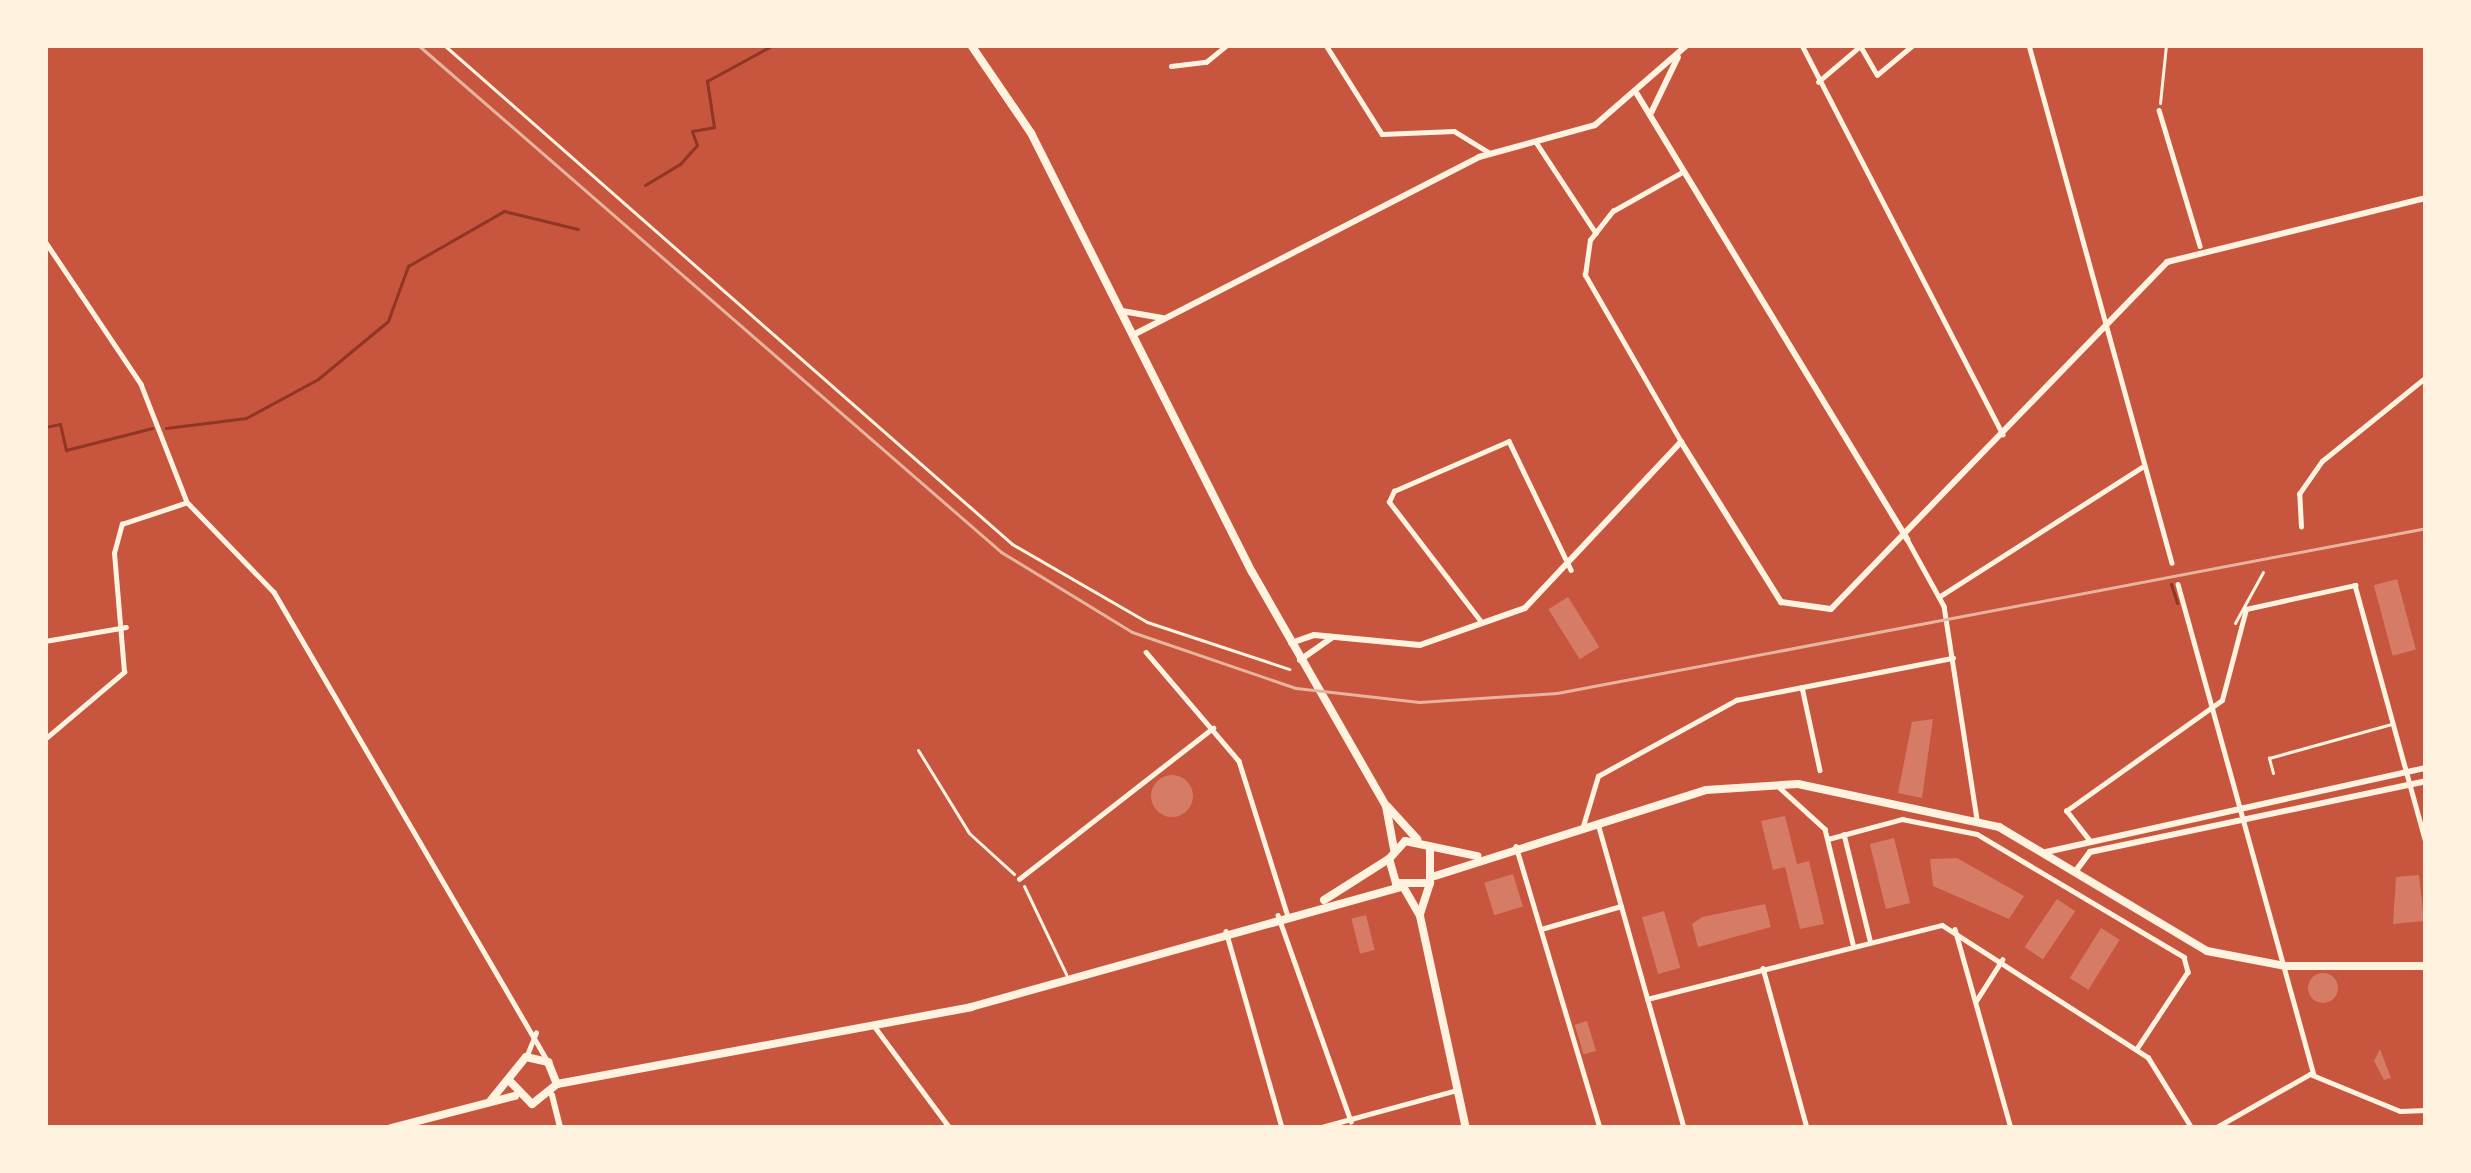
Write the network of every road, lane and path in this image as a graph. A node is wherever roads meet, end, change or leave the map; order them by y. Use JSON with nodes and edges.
{"nodes":[{"id":1,"x":444,"y":45,"type":"edge"},
{"id":2,"x":971,"y":45,"type":"edge"},
{"id":3,"x":1227,"y":45,"type":"edge"},
{"id":4,"x":1326,"y":45,"type":"edge"},
{"id":5,"x":1802,"y":45,"type":"edge"},
{"id":6,"x":1861,"y":45,"type":"edge"},
{"id":7,"x":1913,"y":45,"type":"edge"},
{"id":8,"x":2029,"y":45,"type":"edge"},
{"id":9,"x":2166,"y":45,"type":"edge"},
{"id":10,"x":1684,"y":48,"type":"edge"},
{"id":11,"x":1171,"y":66,"type":"dead end"},
{"id":12,"x":1818,"y":82,"type":"junction"},
{"id":13,"x":1637,"y":94,"type":"junction"},
{"id":14,"x":2159,"y":110,"type":"joint"},
{"id":15,"x":1651,"y":113,"type":"junction"},
{"id":16,"x":1535,"y":141,"type":"junction"},
{"id":17,"x":1490,"y":153,"type":"junction"},
{"id":18,"x":1685,"y":170,"type":"junction"},
{"id":19,"x":2426,"y":198,"type":"edge"},
{"id":20,"x":1596,"y":232,"type":"junction"},
{"id":21,"x":45,"y":241,"type":"edge"},
{"id":22,"x":2200,"y":246,"type":"junction"},
{"id":23,"x":1121,"y":311,"type":"junction"},
{"id":24,"x":1166,"y":318,"type":"junction"},
{"id":25,"x":2106,"y":325,"type":"junction"},
{"id":26,"x":1133,"y":335,"type":"junction"},
{"id":27,"x":2426,"y":377,"type":"edge"},
{"id":28,"x":2003,"y":434,"type":"junction"},
{"id":29,"x":1681,"y":442,"type":"junction"},
{"id":30,"x":2146,"y":465,"type":"junction"},
{"id":31,"x":187,"y":502,"type":"junction"},
{"id":32,"x":2301,"y":526,"type":"dead end"},
{"id":33,"x":1907,"y":539,"type":"junction"},
{"id":34,"x":2172,"y":563,"type":"dead end"},
{"id":35,"x":1571,"y":570,"type":"junction"},
{"id":36,"x":2263,"y":572,"type":"dead end"},
{"id":37,"x":2178,"y":584,"type":"dead end"},
{"id":38,"x":1942,"y":595,"type":"junction"},
{"id":39,"x":2235,"y":623,"type":"junction"},
{"id":40,"x":1484,"y":625,"type":"junction"},
{"id":41,"x":126,"y":627,"type":"junction"},
{"id":42,"x":1332,"y":638,"type":"junction"},
{"id":43,"x":45,"y":641,"type":"edge"},
{"id":44,"x":1291,"y":643,"type":"junction"},
{"id":45,"x":1146,"y":652,"type":"dead end"},
{"id":46,"x":1953,"y":658,"type":"junction"},
{"id":47,"x":1300,"y":660,"type":"junction"},
{"id":48,"x":1289,"y":668,"type":"dead end"},
{"id":49,"x":1802,"y":687,"type":"junction"},
{"id":50,"x":2212,"y":708,"type":"junction"},
{"id":51,"x":2393,"y":724,"type":"junction"},
{"id":52,"x":1213,"y":728,"type":"junction"},
{"id":53,"x":45,"y":740,"type":"edge"},
{"id":54,"x":918,"y":750,"type":"dead end"},
{"id":55,"x":2426,"y":768,"type":"edge"},
{"id":56,"x":1820,"y":770,"type":"joint"},
{"id":57,"x":2273,"y":772,"type":"dead end"},
{"id":58,"x":2407,"y":774,"type":"junction"},
{"id":59,"x":1822,"y":778,"type":"dead end"},
{"id":60,"x":2426,"y":781,"type":"edge"},
{"id":61,"x":1770,"y":783,"type":"junction"},
{"id":62,"x":2410,"y":785,"type":"junction"},
{"id":63,"x":1386,"y":806,"type":"junction"},
{"id":64,"x":2241,"y":812,"type":"junction"},
{"id":65,"x":1977,"y":820,"type":"junction"},
{"id":66,"x":1597,"y":822,"type":"junction"},
{"id":67,"x":2244,"y":823,"type":"junction"},
{"id":68,"x":1583,"y":826,"type":"junction"},
{"id":69,"x":1844,"y":834,"type":"junction"},
{"id":70,"x":1828,"y":839,"type":"junction"},
{"id":71,"x":1418,"y":840,"type":"junction"},
{"id":72,"x":2090,"y":840,"type":"junction"},
{"id":73,"x":2426,"y":843,"type":"edge"},
{"id":74,"x":1516,"y":846,"type":"junction"},
{"id":75,"x":1430,"y":847,"type":"junction"},
{"id":76,"x":1394,"y":849,"type":"junction"},
{"id":77,"x":2046,"y":852,"type":"junction"},
{"id":78,"x":1478,"y":856,"type":"junction"},
{"id":79,"x":1389,"y":859,"type":"junction"},
{"id":80,"x":2075,"y":872,"type":"junction"},
{"id":81,"x":1019,"y":879,"type":"junction"},
{"id":82,"x":1433,"y":879,"type":"junction"},
{"id":83,"x":1402,"y":887,"type":"junction"},
{"id":84,"x":1320,"y":902,"type":"junction"},
{"id":85,"x":1621,"y":906,"type":"junction"},
{"id":86,"x":1283,"y":914,"type":"junction"},
{"id":87,"x":1420,"y":916,"type":"junction"},
{"id":88,"x":1955,"y":928,"type":"junction"},
{"id":89,"x":1541,"y":929,"type":"junction"},
{"id":90,"x":1226,"y":931,"type":"junction"},
{"id":91,"x":1870,"y":940,"type":"junction"},
{"id":92,"x":1853,"y":944,"type":"junction"},
{"id":93,"x":2003,"y":960,"type":"junction"},
{"id":94,"x":2285,"y":966,"type":"junction"},
{"id":95,"x":2426,"y":966,"type":"edge"},
{"id":96,"x":1762,"y":968,"type":"junction"},
{"id":97,"x":1067,"y":979,"type":"junction"},
{"id":98,"x":1647,"y":999,"type":"junction"},
{"id":99,"x":1976,"y":1001,"type":"junction"},
{"id":100,"x":875,"y":1027,"type":"junction"},
{"id":101,"x":536,"y":1033,"type":"junction"},
{"id":102,"x":2137,"y":1049,"type":"junction"},
{"id":103,"x":526,"y":1058,"type":"junction"},
{"id":104,"x":551,"y":1065,"type":"junction"},
{"id":105,"x":577,"y":1075,"type":"junction"},
{"id":106,"x":2314,"y":1075,"type":"junction"},
{"id":107,"x":509,"y":1080,"type":"junction"},
{"id":108,"x":556,"y":1084,"type":"junction"},
{"id":109,"x":1457,"y":1090,"type":"junction"},
{"id":110,"x":552,"y":1095,"type":"junction"},
{"id":111,"x":515,"y":1096,"type":"junction"},
{"id":112,"x":491,"y":1100,"type":"junction"},
{"id":113,"x":538,"y":1103,"type":"junction"},
{"id":114,"x":2426,"y":1110,"type":"edge"},
{"id":115,"x":556,"y":1118,"type":"junction"},
{"id":116,"x":1351,"y":1121,"type":"junction"},
{"id":117,"x":391,"y":1128,"type":"edge"},
{"id":118,"x":560,"y":1128,"type":"edge"},
{"id":119,"x":950,"y":1128,"type":"edge"},
{"id":120,"x":1282,"y":1128,"type":"edge"},
{"id":121,"x":1318,"y":1128,"type":"edge"},
{"id":122,"x":1466,"y":1128,"type":"edge"},
{"id":123,"x":1600,"y":1128,"type":"edge"},
{"id":124,"x":1684,"y":1128,"type":"edge"},
{"id":125,"x":1807,"y":1128,"type":"edge"},
{"id":126,"x":2011,"y":1128,"type":"edge"},
{"id":127,"x":2192,"y":1128,"type":"edge"},
{"id":128,"x":2215,"y":1128,"type":"edge"}],
"edges":[{"from":1,"to":48,"type":"path"},
{"from":2,"to":23,"type":"main road"},
{"from":3,"to":11,"type":"street"},
{"from":4,"to":17,"type":"street"},
{"from":5,"to":12,"type":"street"},
{"from":6,"to":7,"type":"street"},
{"from":6,"to":12,"type":"street"},
{"from":8,"to":25,"type":"street"},
{"from":9,"to":14,"type":"path"},
{"from":10,"to":13,"type":"street"},
{"from":10,"to":15,"type":"street"},
{"from":12,"to":28,"type":"street"},
{"from":13,"to":15,"type":"street"},
{"from":13,"to":16,"type":"street"},
{"from":14,"to":22,"type":"street"},
{"from":15,"to":18,"type":"street"},
{"from":16,"to":17,"type":"street"},
{"from":16,"to":20,"type":"street"},
{"from":17,"to":24,"type":"street"},
{"from":18,"to":20,"type":"street"},
{"from":18,"to":33,"type":"street"},
{"from":19,"to":22,"type":"street"},
{"from":20,"to":29,"type":"street"},
{"from":21,"to":31,"type":"street"},
{"from":22,"to":25,"type":"street"},
{"from":23,"to":24,"type":"street"},
{"from":23,"to":26,"type":"main road"},
{"from":24,"to":26,"type":"street"},
{"from":25,"to":28,"type":"street"},
{"from":25,"to":30,"type":"street"},
{"from":26,"to":44,"type":"main road"},
{"from":27,"to":32,"type":"street"},
{"from":28,"to":33,"type":"street"},
{"from":29,"to":33,"type":"street"},
{"from":29,"to":35,"type":"street"},
{"from":30,"to":34,"type":"street"},
{"from":30,"to":38,"type":"street"},
{"from":31,"to":41,"type":"street"},
{"from":31,"to":101,"type":"street"},
{"from":33,"to":38,"type":"street"},
{"from":35,"to":40,"type":"street"},
{"from":35,"to":40,"type":"street"},
{"from":36,"to":39,"type":"street"},
{"from":37,"to":50,"type":"street"},
{"from":38,"to":46,"type":"street"},
{"from":39,"to":50,"type":"street"},
{"from":39,"to":51,"type":"street"},
{"from":40,"to":42,"type":"street"},
{"from":41,"to":43,"type":"street"},
{"from":41,"to":53,"type":"street"},
{"from":42,"to":44,"type":"street"},
{"from":42,"to":47,"type":"street"},
{"from":44,"to":47,"type":"main road"},
{"from":45,"to":52,"type":"street"},
{"from":46,"to":49,"type":"street"},
{"from":46,"to":65,"type":"street"},
{"from":47,"to":63,"type":"main road"},
{"from":49,"to":56,"type":"street"},
{"from":49,"to":68,"type":"street"},
{"from":50,"to":64,"type":"street"},
{"from":50,"to":72,"type":"street"},
{"from":51,"to":57,"type":"street"},
{"from":51,"to":58,"type":"street"},
{"from":52,"to":81,"type":"street"},
{"from":52,"to":86,"type":"street"},
{"from":54,"to":81,"type":"path"},
{"from":55,"to":58,"type":"street"},
{"from":56,"to":59,"type":"street"},
{"from":58,"to":62,"type":"street"},
{"from":58,"to":64,"type":"street"},
{"from":60,"to":62,"type":"street"},
{"from":61,"to":65,"type":"main road"},
{"from":61,"to":66,"type":"main road"},
{"from":61,"to":70,"type":"street"},
{"from":62,"to":67,"type":"street"},
{"from":62,"to":73,"type":"street"},
{"from":63,"to":71,"type":"main road"},
{"from":63,"to":76,"type":"main road"},
{"from":64,"to":67,"type":"street"},
{"from":64,"to":72,"type":"street"},
{"from":65,"to":77,"type":"main road"},
{"from":66,"to":68,"type":"main road"},
{"from":66,"to":85,"type":"street"},
{"from":67,"to":80,"type":"street"},
{"from":67,"to":94,"type":"street"},
{"from":68,"to":74,"type":"main road"},
{"from":69,"to":70,"type":"street"},
{"from":69,"to":91,"type":"street"},
{"from":69,"to":102,"type":"street"},
{"from":70,"to":92,"type":"street"},
{"from":71,"to":75,"type":"main road"},
{"from":71,"to":76,"type":"main road"},
{"from":72,"to":77,"type":"street"},
{"from":74,"to":78,"type":"main road"},
{"from":74,"to":89,"type":"street"},
{"from":75,"to":78,"type":"main road"},
{"from":75,"to":82,"type":"main road"},
{"from":76,"to":79,"type":"main road"},
{"from":77,"to":80,"type":"main road"},
{"from":78,"to":82,"type":"main road"},
{"from":79,"to":83,"type":"main road"},
{"from":79,"to":84,"type":"main road"},
{"from":80,"to":94,"type":"main road"},
{"from":81,"to":97,"type":"path"},
{"from":82,"to":83,"type":"main road"},
{"from":82,"to":87,"type":"main road"},
{"from":83,"to":84,"type":"main road"},
{"from":83,"to":87,"type":"main road"},
{"from":84,"to":86,"type":"main road"},
{"from":85,"to":89,"type":"street"},
{"from":85,"to":98,"type":"street"},
{"from":86,"to":90,"type":"main road"},
{"from":86,"to":116,"type":"street"},
{"from":87,"to":109,"type":"main road"},
{"from":88,"to":91,"type":"street"},
{"from":88,"to":93,"type":"street"},
{"from":88,"to":99,"type":"street"},
{"from":89,"to":123,"type":"street"},
{"from":90,"to":97,"type":"main road"},
{"from":90,"to":120,"type":"street"},
{"from":91,"to":92,"type":"street"},
{"from":92,"to":96,"type":"street"},
{"from":93,"to":99,"type":"street"},
{"from":93,"to":102,"type":"street"},
{"from":94,"to":95,"type":"main road"},
{"from":94,"to":106,"type":"street"},
{"from":96,"to":98,"type":"street"},
{"from":96,"to":125,"type":"street"},
{"from":97,"to":100,"type":"main road"},
{"from":98,"to":124,"type":"street"},
{"from":99,"to":126,"type":"street"},
{"from":100,"to":105,"type":"main road"},
{"from":100,"to":119,"type":"street"},
{"from":101,"to":103,"type":"street"},
{"from":101,"to":104,"type":"street"},
{"from":102,"to":127,"type":"street"},
{"from":103,"to":104,"type":"main road"},
{"from":103,"to":107,"type":"main road"},
{"from":104,"to":105,"type":"main road"},
{"from":104,"to":108,"type":"main road"},
{"from":105,"to":108,"type":"main road"},
{"from":106,"to":114,"type":"street"},
{"from":106,"to":128,"type":"street"},
{"from":107,"to":111,"type":"main road"},
{"from":107,"to":112,"type":"main road"},
{"from":108,"to":110,"type":"main road"},
{"from":109,"to":116,"type":"street"},
{"from":109,"to":122,"type":"main road"},
{"from":110,"to":113,"type":"main road"},
{"from":110,"to":115,"type":"street"},
{"from":111,"to":112,"type":"main road"},
{"from":111,"to":113,"type":"main road"},
{"from":112,"to":117,"type":"main road"},
{"from":113,"to":115,"type":"street"},
{"from":115,"to":118,"type":"street"},
{"from":116,"to":121,"type":"street"}]}
